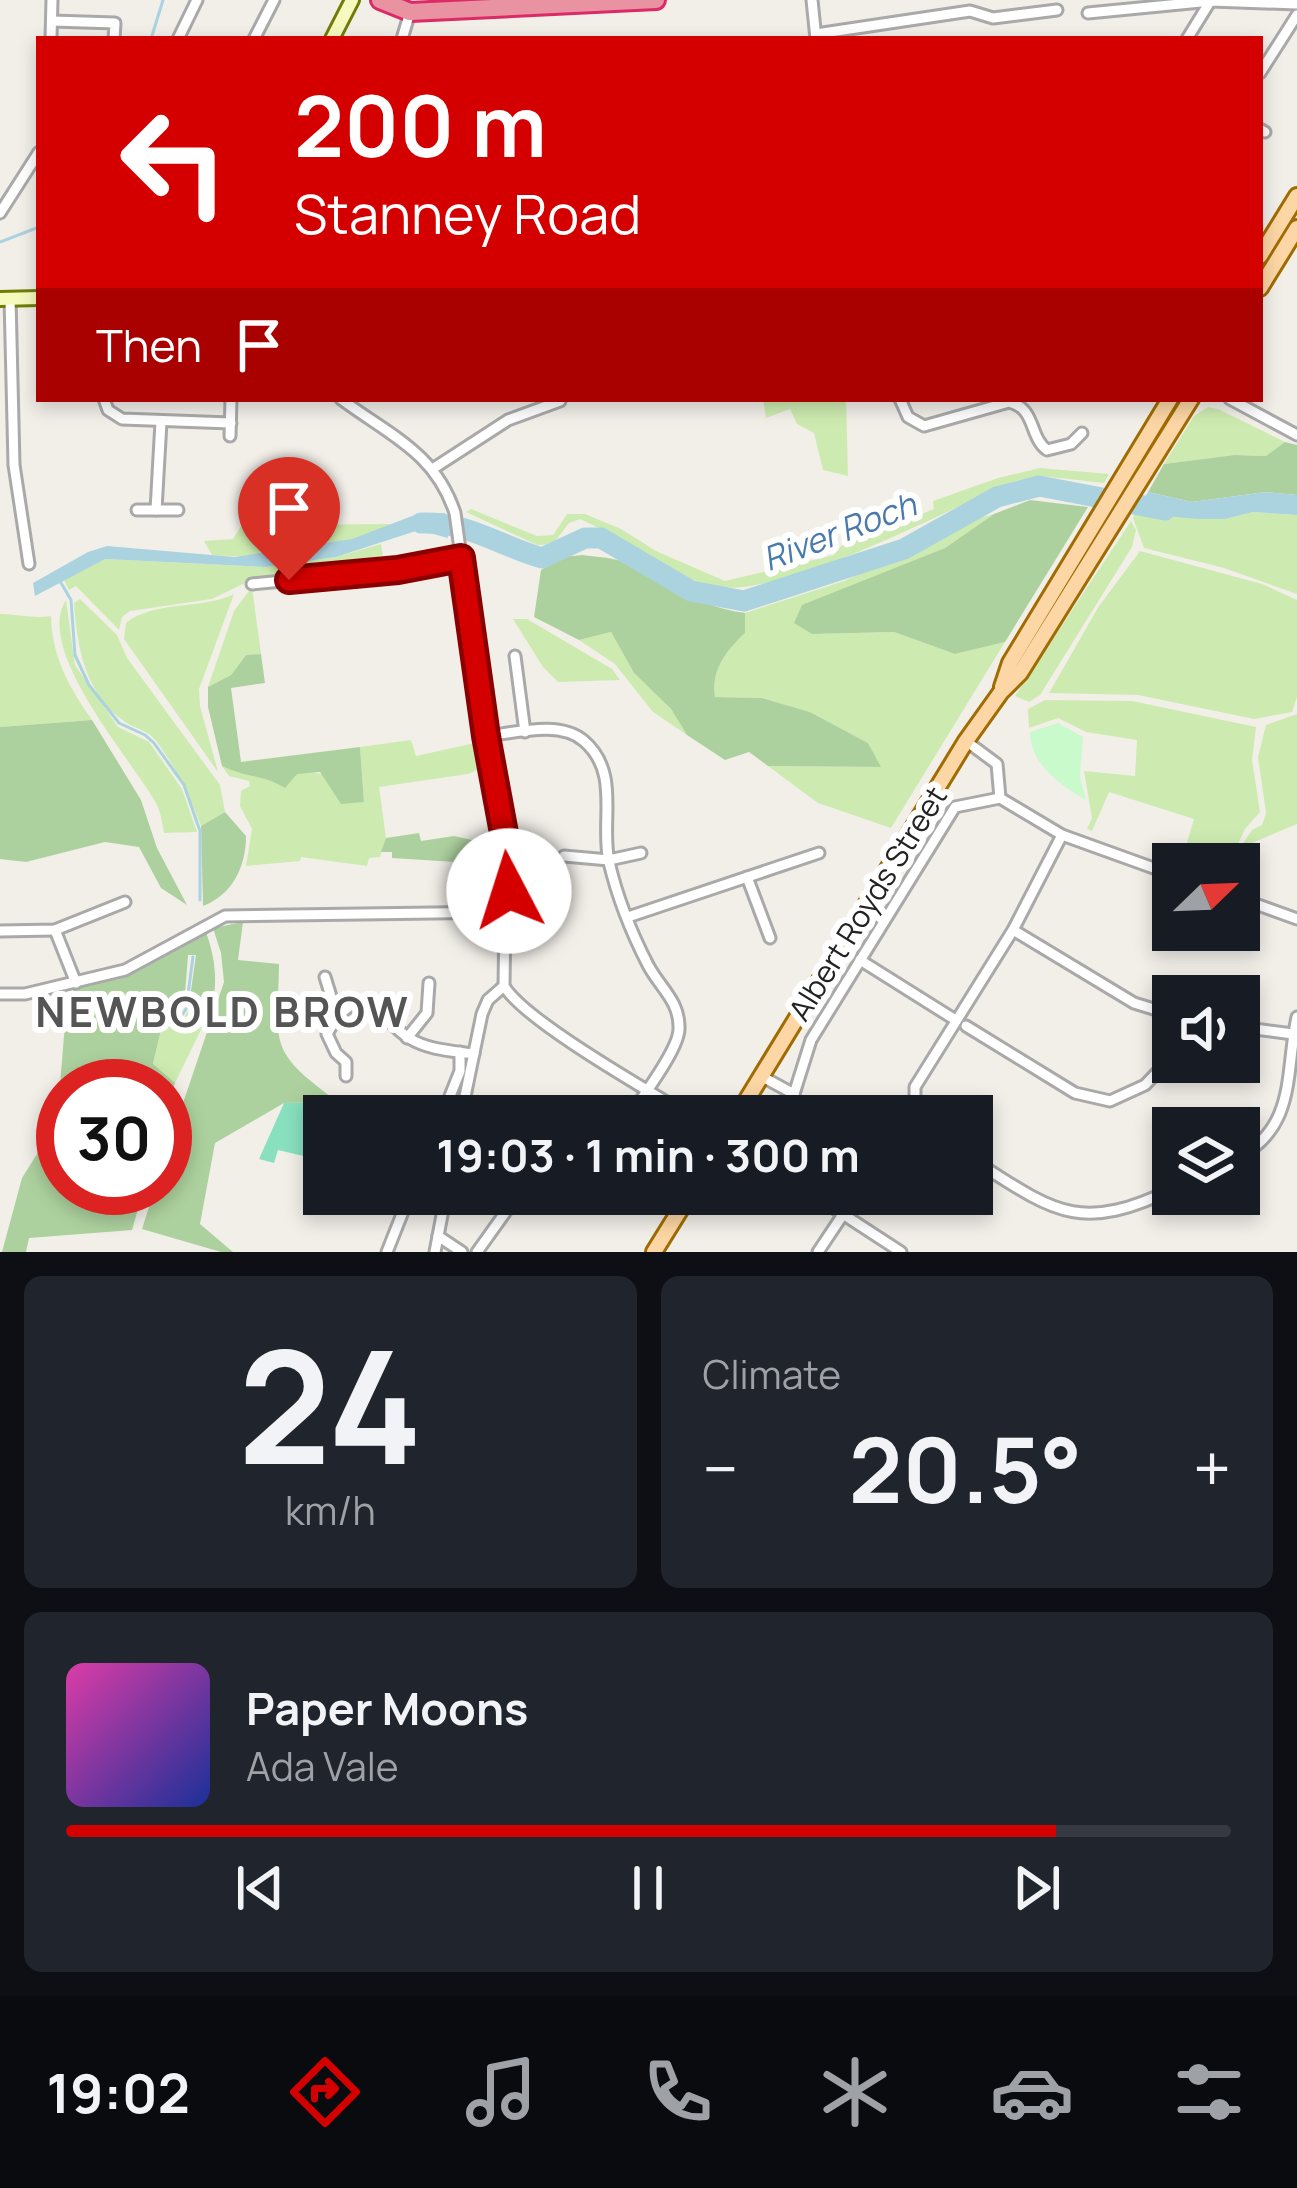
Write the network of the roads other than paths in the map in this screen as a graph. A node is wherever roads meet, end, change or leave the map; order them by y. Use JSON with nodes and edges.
{"nodes":[{"id":1,"x":52,"y":0,"type":"edge"},
{"id":2,"x":197,"y":0,"type":"edge"},
{"id":3,"x":274,"y":0,"type":"edge"},
{"id":4,"x":352,"y":0,"type":"edge"},
{"id":5,"x":380,"y":0,"type":"edge"},
{"id":6,"x":656,"y":0,"type":"edge"},
{"id":7,"x":812,"y":0,"type":"edge"},
{"id":8,"x":1211,"y":1,"type":"edge"},
{"id":9,"x":1297,"y":4,"type":"edge"},
{"id":10,"x":460,"y":5,"type":"edge"},
{"id":11,"x":1057,"y":10,"type":"dead end"},
{"id":12,"x":410,"y":12,"type":"junction"},
{"id":13,"x":1088,"y":13,"type":"dead end"},
{"id":14,"x":1297,"y":15,"type":"edge"},
{"id":15,"x":52,"y":21,"type":"junction"},
{"id":16,"x":51,"y":36,"type":"edge"},
{"id":17,"x":114,"y":36,"type":"edge"},
{"id":18,"x":179,"y":36,"type":"edge"},
{"id":19,"x":256,"y":36,"type":"edge"},
{"id":20,"x":334,"y":36,"type":"edge"},
{"id":21,"x":403,"y":36,"type":"edge"},
{"id":22,"x":816,"y":36,"type":"edge"},
{"id":23,"x":822,"y":36,"type":"edge"},
{"id":24,"x":1188,"y":36,"type":"edge"},
{"id":25,"x":1263,"y":68,"type":"edge"},
{"id":26,"x":36,"y":157,"type":"edge"},
{"id":27,"x":1297,"y":196,"type":"edge"},
{"id":28,"x":0,"y":213,"type":"edge"},
{"id":29,"x":1297,"y":228,"type":"edge"},
{"id":30,"x":1263,"y":251,"type":"edge"},
{"id":31,"x":1263,"y":283,"type":"edge"},
{"id":32,"x":36,"y":298,"type":"edge"},
{"id":33,"x":5,"y":299,"type":"edge"},
{"id":34,"x":106,"y":402,"type":"edge"},
{"id":35,"x":231,"y":402,"type":"edge"},
{"id":36,"x":344,"y":402,"type":"edge"},
{"id":37,"x":557,"y":402,"type":"edge"},
{"id":38,"x":901,"y":402,"type":"edge"},
{"id":39,"x":1009,"y":402,"type":"edge"},
{"id":40,"x":1009,"y":402,"type":"edge"},
{"id":41,"x":1168,"y":402,"type":"edge"},
{"id":42,"x":1189,"y":402,"type":"edge"},
{"id":43,"x":1236,"y":402,"type":"edge"},
{"id":44,"x":0,"y":411,"type":"edge"},
{"id":45,"x":15,"y":411,"type":"junction"},
{"id":46,"x":161,"y":422,"type":"junction"},
{"id":47,"x":1082,"y":433,"type":"dead end"},
{"id":48,"x":1297,"y":436,"type":"edge"},
{"id":49,"x":434,"y":468,"type":"junction"},
{"id":50,"x":137,"y":510,"type":"dead end"},
{"id":51,"x":156,"y":510,"type":"junction"},
{"id":52,"x":178,"y":510,"type":"dead end"},
{"id":53,"x":461,"y":558,"type":"junction"},
{"id":54,"x":28,"y":564,"type":"dead end"},
{"id":55,"x":252,"y":584,"type":"dead end"},
{"id":56,"x":515,"y":656,"type":"dead end"},
{"id":57,"x":1001,"y":692,"type":"junction"},
{"id":58,"x":525,"y":732,"type":"junction"},
{"id":59,"x":486,"y":736,"type":"junction"},
{"id":60,"x":966,"y":741,"type":"junction"},
{"id":61,"x":1000,"y":798,"type":"junction"},
{"id":62,"x":1062,"y":835,"type":"junction"},
{"id":63,"x":641,"y":853,"type":"dead end"},
{"id":64,"x":819,"y":853,"type":"dead end"},
{"id":65,"x":564,"y":856,"type":"dead end"},
{"id":66,"x":608,"y":860,"type":"junction"},
{"id":67,"x":1152,"y":867,"type":"edge"},
{"id":68,"x":747,"y":877,"type":"junction"},
{"id":69,"x":125,"y":902,"type":"dead end"},
{"id":70,"x":1260,"y":906,"type":"edge"},
{"id":71,"x":506,"y":912,"type":"junction"},
{"id":72,"x":628,"y":917,"type":"junction"},
{"id":73,"x":1297,"y":919,"type":"edge"},
{"id":74,"x":55,"y":930,"type":"junction"},
{"id":75,"x":1013,"y":930,"type":"junction"},
{"id":76,"x":0,"y":931,"type":"edge"},
{"id":77,"x":770,"y":938,"type":"dead end"},
{"id":78,"x":860,"y":960,"type":"junction"},
{"id":79,"x":326,"y":976,"type":"dead end"},
{"id":80,"x":76,"y":983,"type":"junction"},
{"id":81,"x":429,"y":983,"type":"dead end"},
{"id":82,"x":504,"y":986,"type":"junction"},
{"id":83,"x":0,"y":994,"type":"edge"},
{"id":84,"x":1152,"y":1009,"type":"edge"},
{"id":85,"x":337,"y":1016,"type":"junction"},
{"id":86,"x":1297,"y":1018,"type":"edge"},
{"id":87,"x":955,"y":1019,"type":"junction"},
{"id":88,"x":966,"y":1026,"type":"dead end"},
{"id":89,"x":1260,"y":1030,"type":"edge"},
{"id":90,"x":1293,"y":1034,"type":"junction"},
{"id":91,"x":407,"y":1038,"type":"junction"},
{"id":92,"x":460,"y":1052,"type":"junction"},
{"id":93,"x":474,"y":1054,"type":"junction"},
{"id":94,"x":346,"y":1076,"type":"dead end"},
{"id":95,"x":761,"y":1076,"type":"junction"},
{"id":96,"x":1152,"y":1078,"type":"edge"},
{"id":97,"x":646,"y":1089,"type":"junction"},
{"id":98,"x":794,"y":1094,"type":"joint"},
{"id":99,"x":450,"y":1095,"type":"edge"},
{"id":100,"x":465,"y":1095,"type":"edge"},
{"id":101,"x":642,"y":1095,"type":"edge"},
{"id":102,"x":656,"y":1095,"type":"edge"},
{"id":103,"x":750,"y":1095,"type":"edge"},
{"id":104,"x":915,"y":1095,"type":"edge"},
{"id":105,"x":1260,"y":1141,"type":"edge"},
{"id":106,"x":993,"y":1173,"type":"edge"},
{"id":107,"x":1152,"y":1199,"type":"edge"},
{"id":108,"x":402,"y":1215,"type":"edge"},
{"id":109,"x":442,"y":1215,"type":"edge"},
{"id":110,"x":503,"y":1215,"type":"edge"},
{"id":111,"x":676,"y":1215,"type":"edge"},
{"id":112,"x":842,"y":1216,"type":"joint"},
{"id":113,"x":438,"y":1236,"type":"junction"},
{"id":114,"x":387,"y":1252,"type":"edge"},
{"id":115,"x":435,"y":1252,"type":"edge"},
{"id":116,"x":462,"y":1252,"type":"edge"},
{"id":117,"x":477,"y":1252,"type":"edge"},
{"id":118,"x":654,"y":1252,"type":"edge"},
{"id":119,"x":818,"y":1252,"type":"edge"},
{"id":120,"x":901,"y":1252,"type":"edge"}],
"edges":[{"from":1,"to":15,"type":"street"},
{"from":2,"to":18,"type":"street"},
{"from":3,"to":19,"type":"street"},
{"from":4,"to":20,"type":"main road"},
{"from":5,"to":12,"type":"highway"},
{"from":6,"to":10,"type":"highway"},
{"from":7,"to":22,"type":"street"},
{"from":8,"to":9,"type":"street"},
{"from":8,"to":13,"type":"street"},
{"from":8,"to":24,"type":"street"},
{"from":10,"to":12,"type":"highway"},
{"from":11,"to":23,"type":"street"},
{"from":12,"to":21,"type":"street"},
{"from":14,"to":25,"type":"street"},
{"from":15,"to":16,"type":"street"},
{"from":15,"to":17,"type":"street"},
{"from":26,"to":28,"type":"street"},
{"from":27,"to":30,"type":"main road"},
{"from":29,"to":31,"type":"main road"},
{"from":32,"to":33,"type":"main road"},
{"from":33,"to":45,"type":"street"},
{"from":34,"to":46,"type":"street"},
{"from":35,"to":46,"type":"street"},
{"from":36,"to":49,"type":"street"},
{"from":37,"to":49,"type":"street"},
{"from":38,"to":39,"type":"street"},
{"from":40,"to":47,"type":"street"},
{"from":41,"to":57,"type":"main road","name":"Albert Royds Street"},
{"from":42,"to":57,"type":"main road","name":"Albert Royds Street"},
{"from":43,"to":48,"type":"street"},
{"from":44,"to":45,"type":"street"},
{"from":45,"to":54,"type":"street"},
{"from":46,"to":51,"type":"street"},
{"from":49,"to":53,"type":"street"},
{"from":50,"to":51,"type":"street"},
{"from":51,"to":52,"type":"street"},
{"from":53,"to":55,"type":"street"},
{"from":53,"to":59,"type":"street"},
{"from":56,"to":58,"type":"street"},
{"from":57,"to":60,"type":"main road","name":"Albert Royds Street"},
{"from":58,"to":59,"type":"street"},
{"from":58,"to":66,"type":"street"},
{"from":59,"to":71,"type":"street"},
{"from":60,"to":61,"type":"street"},
{"from":60,"to":95,"type":"main road","name":"Albert Royds Street"},
{"from":61,"to":62,"type":"street"},
{"from":61,"to":78,"type":"street","name":"Albert Royds Street"},
{"from":62,"to":67,"type":"street"},
{"from":62,"to":75,"type":"street"},
{"from":63,"to":66,"type":"street"},
{"from":64,"to":68,"type":"street"},
{"from":65,"to":66,"type":"street"},
{"from":66,"to":72,"type":"street"},
{"from":68,"to":72,"type":"street"},
{"from":68,"to":77,"type":"street"},
{"from":69,"to":74,"type":"street"},
{"from":70,"to":73,"type":"street"},
{"from":71,"to":80,"type":"street"},
{"from":71,"to":82,"type":"street"},
{"from":72,"to":97,"type":"street"},
{"from":74,"to":76,"type":"street"},
{"from":74,"to":80,"type":"street"},
{"from":75,"to":84,"type":"street"},
{"from":75,"to":87,"type":"street"},
{"from":78,"to":87,"type":"street"},
{"from":78,"to":98,"type":"street","name":"Albert Royds Street"},
{"from":79,"to":85,"type":"street"},
{"from":80,"to":83,"type":"street"},
{"from":81,"to":91,"type":"street"},
{"from":82,"to":93,"type":"street"},
{"from":82,"to":97,"type":"street"},
{"from":85,"to":91,"type":"street"},
{"from":85,"to":94,"type":"street"},
{"from":86,"to":90,"type":"street"},
{"from":87,"to":104,"type":"street"},
{"from":88,"to":96,"type":"street"},
{"from":89,"to":90,"type":"street"},
{"from":90,"to":105,"type":"street"},
{"from":91,"to":92,"type":"street"},
{"from":92,"to":93,"type":"street"},
{"from":92,"to":99,"type":"street"},
{"from":93,"to":100,"type":"street"},
{"from":95,"to":98,"type":"street"},
{"from":95,"to":103,"type":"main road","name":"Albert Royds Street"},
{"from":97,"to":101,"type":"street"},
{"from":97,"to":102,"type":"street"},
{"from":106,"to":107,"type":"street"},
{"from":108,"to":114,"type":"street"},
{"from":109,"to":113,"type":"street"},
{"from":110,"to":117,"type":"street"},
{"from":111,"to":118,"type":"main road"},
{"from":112,"to":119,"type":"street"},
{"from":112,"to":120,"type":"street"},
{"from":113,"to":115,"type":"street"},
{"from":113,"to":116,"type":"street"}]}
